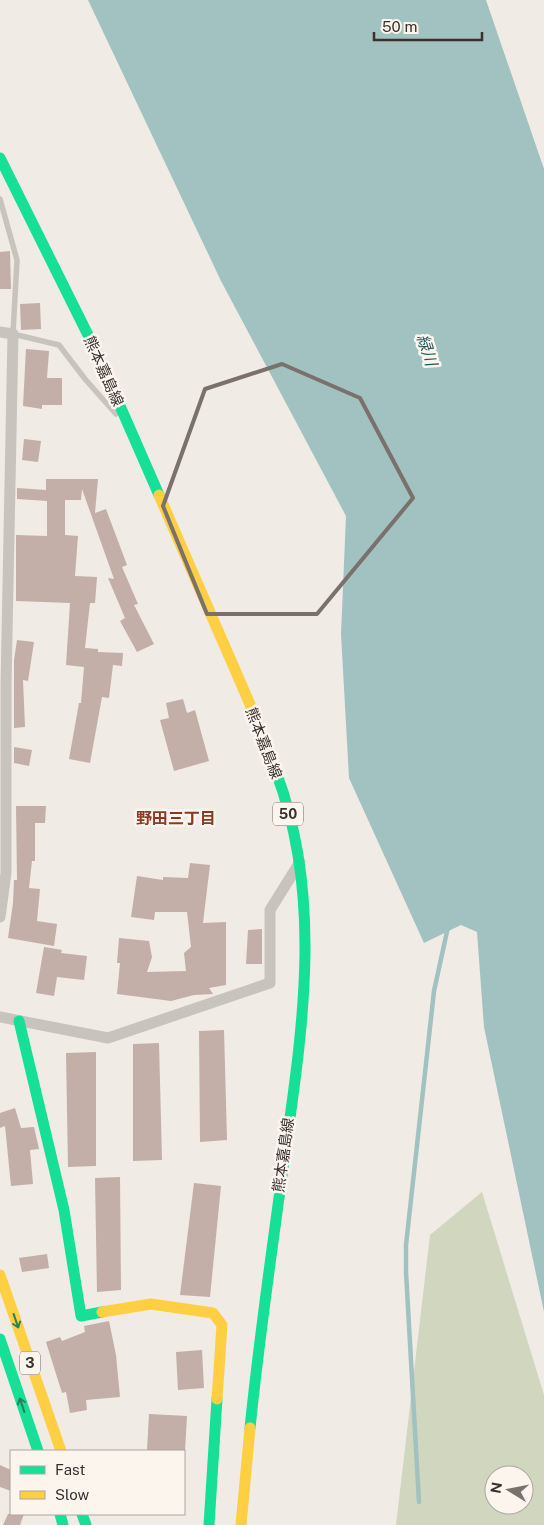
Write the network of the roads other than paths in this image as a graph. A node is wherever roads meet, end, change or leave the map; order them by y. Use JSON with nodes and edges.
{"nodes":[{"id":1,"x":0,"y":158,"type":"edge"},
{"id":2,"x":0,"y":199,"type":"edge"},
{"id":3,"x":0,"y":332,"type":"edge"},
{"id":4,"x":13,"y":334,"type":"junction"},
{"id":5,"x":131,"y":431,"type":"junction"},
{"id":6,"x":3,"y":685,"type":"edge"},
{"id":7,"x":300,"y":861,"type":"junction"},
{"id":8,"x":0,"y":917,"type":"edge"},
{"id":9,"x":0,"y":1017,"type":"edge"},
{"id":10,"x":19,"y":1021,"type":"junction"},
{"id":11,"x":0,"y":1275,"type":"edge"},
{"id":12,"x":0,"y":1339,"type":"edge"},
{"id":13,"x":38,"y":1450,"type":"edge"},
{"id":14,"x":61,"y":1450,"type":"edge"},
{"id":15,"x":209,"y":1525,"type":"edge"},
{"id":16,"x":241,"y":1525,"type":"edge"}],
"edges":[{"from":1,"to":5,"type":"main road","name":"熊本嘉島線","number":"50"},
{"from":2,"to":4,"type":"lane"},
{"from":3,"to":4,"type":"street"},
{"from":4,"to":5,"type":"lane"},
{"from":4,"to":6,"type":"street"},
{"from":5,"to":7,"type":"main road","name":"熊本嘉島線","number":"50"},
{"from":6,"to":8,"type":"street"},
{"from":7,"to":10,"type":"street"},
{"from":7,"to":16,"type":"main road","name":"熊本嘉島線","number":"50"},
{"from":9,"to":10,"type":"street"},
{"from":10,"to":15,"type":"main road"},
{"from":11,"to":14,"type":"main road","number":"3","one_way":true},
{"from":13,"to":12,"type":"main road","number":"3","one_way":true}]}
